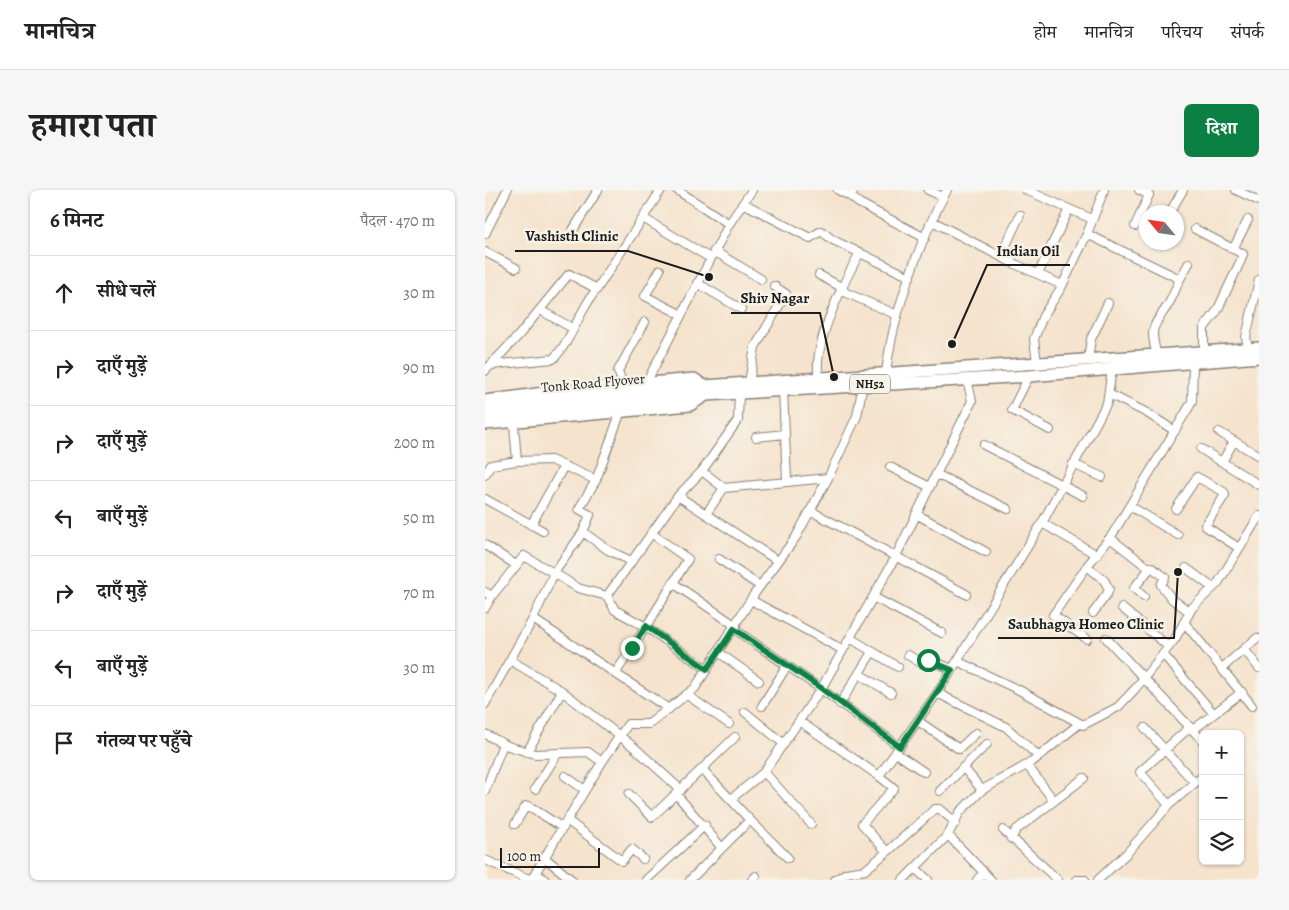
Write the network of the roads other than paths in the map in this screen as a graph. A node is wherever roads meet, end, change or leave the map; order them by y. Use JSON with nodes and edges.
{"nodes":[{"id":1,"x":507,"y":190,"type":"edge"},
{"id":2,"x":598,"y":190,"type":"edge"},
{"id":3,"x":661,"y":190,"type":"edge"},
{"id":4,"x":677,"y":190,"type":"edge"},
{"id":5,"x":752,"y":190,"type":"edge"},
{"id":6,"x":838,"y":190,"type":"edge"},
{"id":7,"x":928,"y":190,"type":"edge"},
{"id":8,"x":1026,"y":190,"type":"edge"},
{"id":9,"x":1103,"y":190,"type":"edge"},
{"id":10,"x":1139,"y":190,"type":"edge"},
{"id":11,"x":1183,"y":190,"type":"edge"},
{"id":12,"x":1236,"y":190,"type":"edge"},
{"id":13,"x":852,"y":193,"type":"edge"},
{"id":14,"x":945,"y":194,"type":"edge"},
{"id":15,"x":1043,"y":194,"type":"edge"},
{"id":16,"x":1259,"y":201,"type":"edge"},
{"id":17,"x":743,"y":203,"type":"junction"},
{"id":18,"x":1175,"y":205,"type":"edge"},
{"id":19,"x":1069,"y":209,"type":"junction"},
{"id":20,"x":1020,"y":215,"type":"dead end"},
{"id":21,"x":643,"y":218,"type":"junction"},
{"id":22,"x":1092,"y":219,"type":"junction"},
{"id":23,"x":1248,"y":220,"type":"dead end"},
{"id":24,"x":932,"y":221,"type":"junction"},
{"id":25,"x":729,"y":224,"type":"junction"},
{"id":26,"x":1135,"y":226,"type":"dead end"},
{"id":27,"x":1195,"y":229,"type":"dead end"},
{"id":28,"x":573,"y":230,"type":"dead end"},
{"id":29,"x":485,"y":234,"type":"edge"},
{"id":30,"x":1087,"y":234,"type":"junction"},
{"id":31,"x":925,"y":238,"type":"junction"},
{"id":32,"x":1233,"y":249,"type":"junction"},
{"id":33,"x":485,"y":252,"type":"edge"},
{"id":34,"x":860,"y":252,"type":"junction"},
{"id":35,"x":712,"y":255,"type":"junction"},
{"id":36,"x":998,"y":255,"type":"junction"},
{"id":37,"x":1189,"y":263,"type":"dead end"},
{"id":38,"x":516,"y":268,"type":"dead end"},
{"id":39,"x":660,"y":270,"type":"dead end"},
{"id":40,"x":1038,"y":274,"type":"junction"},
{"id":41,"x":819,"y":275,"type":"dead end"},
{"id":42,"x":910,"y":277,"type":"junction"},
{"id":43,"x":761,"y":279,"type":"dead end"},
{"id":44,"x":1180,"y":279,"type":"junction"},
{"id":45,"x":1259,"y":280,"type":"edge"},
{"id":46,"x":697,"y":283,"type":"junction"},
{"id":47,"x":1062,"y":285,"type":"junction"},
{"id":48,"x":774,"y":286,"type":"dead end"},
{"id":49,"x":597,"y":289,"type":"junction"},
{"id":50,"x":843,"y":290,"type":"junction"},
{"id":51,"x":1257,"y":297,"type":"edge"},
{"id":52,"x":1108,"y":304,"type":"dead end"},
{"id":53,"x":741,"y":309,"type":"dead end"},
{"id":54,"x":540,"y":310,"type":"junction"},
{"id":55,"x":680,"y":314,"type":"junction"},
{"id":56,"x":897,"y":315,"type":"junction"},
{"id":57,"x":645,"y":322,"type":"dead end"},
{"id":58,"x":572,"y":328,"type":"junction"},
{"id":59,"x":1253,"y":349,"type":"edge"},
{"id":60,"x":1204,"y":353,"type":"junction"},
{"id":61,"x":1157,"y":356,"type":"junction"},
{"id":62,"x":1259,"y":357,"type":"edge"},
{"id":63,"x":1088,"y":360,"type":"junction"},
{"id":64,"x":1037,"y":363,"type":"junction"},
{"id":65,"x":1193,"y":363,"type":"junction"},
{"id":66,"x":491,"y":365,"type":"junction"},
{"id":67,"x":1112,"y":369,"type":"junction"},
{"id":68,"x":485,"y":372,"type":"edge"},
{"id":69,"x":886,"y":374,"type":"junction"},
{"id":70,"x":1029,"y":376,"type":"junction"},
{"id":71,"x":819,"y":378,"type":"junction"},
{"id":72,"x":967,"y":379,"type":"junction"},
{"id":73,"x":646,"y":383,"type":"junction"},
{"id":74,"x":749,"y":383,"type":"junction"},
{"id":75,"x":863,"y":384,"type":"junction"},
{"id":76,"x":623,"y":385,"type":"junction"},
{"id":77,"x":783,"y":390,"type":"junction"},
{"id":78,"x":703,"y":391,"type":"junction"},
{"id":79,"x":684,"y":393,"type":"junction"},
{"id":80,"x":739,"y":394,"type":"junction"},
{"id":81,"x":1109,"y":394,"type":"junction"},
{"id":82,"x":485,"y":401,"type":"edge"},
{"id":83,"x":485,"y":408,"type":"edge"},
{"id":84,"x":621,"y":411,"type":"junction"},
{"id":85,"x":485,"y":416,"type":"edge"},
{"id":86,"x":517,"y":420,"type":"junction"},
{"id":87,"x":485,"y":424,"type":"edge"},
{"id":88,"x":1050,"y":430,"type":"dead end"},
{"id":89,"x":1175,"y":431,"type":"junction"},
{"id":90,"x":1219,"y":432,"type":"dead end"},
{"id":91,"x":785,"y":434,"type":"junction"},
{"id":92,"x":756,"y":437,"type":"dead end"},
{"id":93,"x":1234,"y":441,"type":"junction"},
{"id":94,"x":983,"y":445,"type":"dead end"},
{"id":95,"x":1201,"y":449,"type":"dead end"},
{"id":96,"x":1259,"y":456,"type":"edge"},
{"id":97,"x":517,"y":461,"type":"junction"},
{"id":98,"x":1222,"y":462,"type":"junction"},
{"id":99,"x":1073,"y":464,"type":"junction"},
{"id":100,"x":488,"y":465,"type":"edge"},
{"id":101,"x":565,"y":466,"type":"junction"},
{"id":102,"x":889,"y":467,"type":"dead end"},
{"id":103,"x":702,"y":471,"type":"junction"},
{"id":104,"x":936,"y":474,"type":"junction"},
{"id":105,"x":485,"y":475,"type":"edge"},
{"id":106,"x":1102,"y":477,"type":"dead end"},
{"id":107,"x":828,"y":478,"type":"junction"},
{"id":108,"x":596,"y":480,"type":"junction"},
{"id":109,"x":787,"y":481,"type":"junction"},
{"id":110,"x":1259,"y":484,"type":"edge"},
{"id":111,"x":1061,"y":486,"type":"junction"},
{"id":112,"x":929,"y":487,"type":"junction"},
{"id":113,"x":724,"y":488,"type":"junction"},
{"id":114,"x":678,"y":496,"type":"junction"},
{"id":115,"x":1083,"y":496,"type":"dead end"},
{"id":116,"x":485,"y":498,"type":"edge"},
{"id":117,"x":1130,"y":506,"type":"junction"},
{"id":118,"x":1008,"y":509,"type":"dead end"},
{"id":119,"x":1176,"y":509,"type":"dead end"},
{"id":120,"x":811,"y":511,"type":"junction"},
{"id":121,"x":706,"y":514,"type":"junction"},
{"id":122,"x":916,"y":514,"type":"junction"},
{"id":123,"x":1259,"y":516,"type":"edge"},
{"id":124,"x":1042,"y":522,"type":"junction"},
{"id":125,"x":531,"y":525,"type":"junction"},
{"id":126,"x":543,"y":531,"type":"dead end"},
{"id":127,"x":583,"y":532,"type":"junction"},
{"id":128,"x":651,"y":533,"type":"junction"},
{"id":129,"x":1178,"y":535,"type":"dead end"},
{"id":130,"x":1110,"y":538,"type":"junction"},
{"id":131,"x":485,"y":545,"type":"edge"},
{"id":132,"x":1239,"y":548,"type":"junction"},
{"id":133,"x":986,"y":552,"type":"dead end"},
{"id":134,"x":1097,"y":555,"type":"junction"},
{"id":135,"x":895,"y":558,"type":"junction"},
{"id":136,"x":719,"y":559,"type":"dead end"},
{"id":137,"x":631,"y":561,"type":"junction"},
{"id":138,"x":778,"y":561,"type":"junction"},
{"id":139,"x":516,"y":565,"type":"junction"},
{"id":140,"x":1087,"y":566,"type":"junction"},
{"id":141,"x":1186,"y":568,"type":"dead end"},
{"id":142,"x":1150,"y":569,"type":"junction"},
{"id":143,"x":554,"y":573,"type":"junction"},
{"id":144,"x":673,"y":582,"type":"junction"},
{"id":145,"x":760,"y":586,"type":"junction"},
{"id":146,"x":1213,"y":588,"type":"junction"},
{"id":147,"x":489,"y":594,"type":"edge"},
{"id":148,"x":966,"y":594,"type":"dead end"},
{"id":149,"x":607,"y":596,"type":"junction"},
{"id":150,"x":1144,"y":596,"type":"dead end"},
{"id":151,"x":873,"y":597,"type":"junction"},
{"id":152,"x":751,"y":600,"type":"junction"},
{"id":153,"x":485,"y":608,"type":"edge"},
{"id":154,"x":1122,"y":608,"type":"dead end"},
{"id":155,"x":1190,"y":612,"type":"junction"},
{"id":156,"x":1093,"y":613,"type":"dead end"},
{"id":157,"x":533,"y":619,"type":"junction"},
{"id":158,"x":1184,"y":622,"type":"junction"},
{"id":159,"x":646,"y":626,"type":"junction"},
{"id":160,"x":735,"y":627,"type":"junction"},
{"id":161,"x":942,"y":633,"type":"dead end"},
{"id":162,"x":850,"y":638,"type":"junction"},
{"id":163,"x":1106,"y":638,"type":"dead end"},
{"id":164,"x":1257,"y":638,"type":"dead end"},
{"id":165,"x":1087,"y":639,"type":"dead end"},
{"id":166,"x":1169,"y":647,"type":"junction"},
{"id":167,"x":1244,"y":649,"type":"junction"},
{"id":168,"x":843,"y":650,"type":"junction"},
{"id":169,"x":718,"y":652,"type":"junction"},
{"id":170,"x":872,"y":652,"type":"junction"},
{"id":171,"x":1163,"y":654,"type":"junction"},
{"id":172,"x":908,"y":655,"type":"dead end"},
{"id":173,"x":510,"y":660,"type":"junction"},
{"id":174,"x":957,"y":661,"type":"junction"},
{"id":175,"x":787,"y":666,"type":"junction"},
{"id":176,"x":898,"y":667,"type":"dead end"},
{"id":177,"x":1222,"y":668,"type":"junction"},
{"id":178,"x":1259,"y":668,"type":"edge"},
{"id":179,"x":707,"y":669,"type":"junction"},
{"id":180,"x":952,"y":670,"type":"junction"},
{"id":181,"x":615,"y":674,"type":"junction"},
{"id":182,"x":859,"y":674,"type":"junction"},
{"id":183,"x":1144,"y":677,"type":"junction"},
{"id":184,"x":759,"y":681,"type":"dead end"},
{"id":185,"x":821,"y":688,"type":"junction"},
{"id":186,"x":562,"y":691,"type":"junction"},
{"id":187,"x":1242,"y":692,"type":"junction"},
{"id":188,"x":891,"y":693,"type":"dead end"},
{"id":189,"x":937,"y":693,"type":"junction"},
{"id":190,"x":687,"y":695,"type":"junction"},
{"id":191,"x":485,"y":704,"type":"edge"},
{"id":192,"x":840,"y":704,"type":"junction"},
{"id":193,"x":762,"y":706,"type":"dead end"},
{"id":194,"x":1252,"y":706,"type":"dead end"},
{"id":195,"x":669,"y":708,"type":"junction"},
{"id":196,"x":745,"y":712,"type":"dead end"},
{"id":197,"x":1214,"y":714,"type":"junction"},
{"id":198,"x":799,"y":721,"type":"junction"},
{"id":199,"x":918,"y":721,"type":"junction"},
{"id":200,"x":729,"y":724,"type":"dead end"},
{"id":201,"x":1079,"y":724,"type":"junction"},
{"id":202,"x":1145,"y":728,"type":"dead end"},
{"id":203,"x":1192,"y":728,"type":"junction"},
{"id":204,"x":976,"y":733,"type":"dead end"},
{"id":205,"x":485,"y":734,"type":"edge"},
{"id":206,"x":1199,"y":736,"type":"edge"},
{"id":207,"x":619,"y":737,"type":"junction"},
{"id":208,"x":735,"y":737,"type":"dead end"},
{"id":209,"x":503,"y":744,"type":"junction"},
{"id":210,"x":785,"y":744,"type":"junction"},
{"id":211,"x":987,"y":744,"type":"dead end"},
{"id":212,"x":1163,"y":749,"type":"junction"},
{"id":213,"x":898,"y":750,"type":"junction"},
{"id":214,"x":527,"y":752,"type":"junction"},
{"id":215,"x":558,"y":753,"type":"junction"},
{"id":216,"x":1038,"y":756,"type":"junction"},
{"id":217,"x":602,"y":762,"type":"junction"},
{"id":218,"x":1027,"y":765,"type":"junction"},
{"id":219,"x":963,"y":768,"type":"junction"},
{"id":220,"x":702,"y":769,"type":"junction"},
{"id":221,"x":764,"y":772,"type":"junction"},
{"id":222,"x":924,"y":772,"type":"dead end"},
{"id":223,"x":565,"y":776,"type":"dead end"},
{"id":224,"x":879,"y":776,"type":"junction"},
{"id":225,"x":1084,"y":778,"type":"dead end"},
{"id":226,"x":1199,"y":780,"type":"edge"},
{"id":227,"x":1195,"y":783,"type":"junction"},
{"id":228,"x":535,"y":789,"type":"dead end"},
{"id":229,"x":485,"y":790,"type":"edge"},
{"id":230,"x":585,"y":790,"type":"junction"},
{"id":231,"x":982,"y":790,"type":"junction"},
{"id":232,"x":940,"y":791,"type":"dead end"},
{"id":233,"x":679,"y":792,"type":"junction"},
{"id":234,"x":629,"y":794,"type":"dead end"},
{"id":235,"x":731,"y":799,"type":"junction"},
{"id":236,"x":1054,"y":801,"type":"junction"},
{"id":237,"x":1169,"y":805,"type":"junction"},
{"id":238,"x":855,"y":818,"type":"dead end"},
{"id":239,"x":750,"y":820,"type":"junction"},
{"id":240,"x":955,"y":823,"type":"junction"},
{"id":241,"x":515,"y":824,"type":"dead end"},
{"id":242,"x":811,"y":824,"type":"dead end"},
{"id":243,"x":862,"y":824,"type":"junction"},
{"id":244,"x":566,"y":825,"type":"junction"},
{"id":245,"x":705,"y":825,"type":"junction"},
{"id":246,"x":1003,"y":830,"type":"dead end"},
{"id":247,"x":948,"y":835,"type":"junction"},
{"id":248,"x":1011,"y":838,"type":"junction"},
{"id":249,"x":722,"y":848,"type":"junction"},
{"id":250,"x":887,"y":852,"type":"junction"},
{"id":251,"x":545,"y":858,"type":"junction"},
{"id":252,"x":788,"y":858,"type":"dead end"},
{"id":253,"x":643,"y":859,"type":"dead end"},
{"id":254,"x":485,"y":860,"type":"edge"},
{"id":255,"x":915,"y":868,"type":"junction"},
{"id":256,"x":984,"y":872,"type":"junction"},
{"id":257,"x":533,"y":878,"type":"edge"},
{"id":258,"x":545,"y":880,"type":"edge"},
{"id":259,"x":572,"y":880,"type":"edge"},
{"id":260,"x":646,"y":880,"type":"edge"},
{"id":261,"x":690,"y":880,"type":"edge"},
{"id":262,"x":835,"y":880,"type":"edge"},
{"id":263,"x":903,"y":880,"type":"edge"},
{"id":264,"x":928,"y":880,"type":"edge"},
{"id":265,"x":977,"y":880,"type":"edge"},
{"id":266,"x":991,"y":880,"type":"edge"},
{"id":267,"x":1057,"y":880,"type":"edge"},
{"id":268,"x":1077,"y":880,"type":"edge"},
{"id":269,"x":1085,"y":880,"type":"edge"},
{"id":270,"x":1098,"y":880,"type":"edge"}],
"edges":[{"from":1,"to":29,"type":"street"},
{"from":2,"to":28,"type":"street"},
{"from":3,"to":21,"type":"street"},
{"from":4,"to":25,"type":"street"},
{"from":5,"to":17,"type":"street"},
{"from":6,"to":13,"type":"street"},
{"from":7,"to":14,"type":"street"},
{"from":8,"to":15,"type":"street"},
{"from":9,"to":22,"type":"street"},
{"from":10,"to":26,"type":"street"},
{"from":11,"to":18,"type":"street"},
{"from":12,"to":16,"type":"street"},
{"from":13,"to":31,"type":"street"},
{"from":14,"to":24,"type":"street"},
{"from":15,"to":19,"type":"street"},
{"from":17,"to":25,"type":"street"},
{"from":17,"to":34,"type":"street"},
{"from":19,"to":22,"type":"street"},
{"from":19,"to":40,"type":"street"},
{"from":20,"to":36,"type":"street"},
{"from":21,"to":35,"type":"street"},
{"from":21,"to":49,"type":"street"},
{"from":22,"to":30,"type":"street"},
{"from":23,"to":32,"type":"street"},
{"from":24,"to":31,"type":"street"},
{"from":24,"to":36,"type":"street"},
{"from":25,"to":35,"type":"street"},
{"from":27,"to":32,"type":"street"},
{"from":30,"to":44,"type":"street"},
{"from":30,"to":47,"type":"street"},
{"from":31,"to":42,"type":"street"},
{"from":32,"to":60,"type":"street"},
{"from":33,"to":38,"type":"street"},
{"from":34,"to":42,"type":"street"},
{"from":34,"to":50,"type":"street"},
{"from":35,"to":43,"type":"street"},
{"from":35,"to":46,"type":"street"},
{"from":36,"to":40,"type":"street"},
{"from":37,"to":44,"type":"street"},
{"from":39,"to":55,"type":"street"},
{"from":40,"to":47,"type":"street"},
{"from":41,"to":50,"type":"street"},
{"from":42,"to":56,"type":"street"},
{"from":44,"to":61,"type":"street"},
{"from":45,"to":51,"type":"street"},
{"from":46,"to":53,"type":"street"},
{"from":46,"to":55,"type":"street"},
{"from":47,"to":64,"type":"street"},
{"from":48,"to":74,"type":"street"},
{"from":49,"to":54,"type":"street"},
{"from":49,"to":58,"type":"street"},
{"from":50,"to":56,"type":"street"},
{"from":50,"to":71,"type":"street"},
{"from":51,"to":59,"type":"street"},
{"from":52,"to":63,"type":"street"},
{"from":54,"to":58,"type":"street"},
{"from":54,"to":66,"type":"street"},
{"from":55,"to":73,"type":"street"},
{"from":56,"to":69,"type":"street"},
{"from":57,"to":76,"type":"street"},
{"from":58,"to":66,"type":"street"},
{"from":59,"to":60,"type":"highway","number":"NH52"},
{"from":60,"to":61,"type":"highway","number":"NH52"},
{"from":61,"to":63,"type":"highway","number":"NH52"},
{"from":62,"to":65,"type":"highway","number":"NH52"},
{"from":63,"to":64,"type":"highway","number":"NH52"},
{"from":64,"to":69,"type":"highway","number":"NH52"},
{"from":65,"to":67,"type":"highway","number":"NH52"},
{"from":65,"to":89,"type":"street"},
{"from":66,"to":68,"type":"street"},
{"from":67,"to":70,"type":"highway","number":"NH52"},
{"from":67,"to":81,"type":"street"},
{"from":69,"to":71,"type":"highway","number":"NH52"},
{"from":70,"to":72,"type":"highway","number":"NH52"},
{"from":70,"to":88,"type":"street"},
{"from":71,"to":74,"type":"highway","number":"NH52"},
{"from":72,"to":75,"type":"highway","number":"NH52"},
{"from":72,"to":104,"type":"street"},
{"from":73,"to":76,"type":"highway","number":"NH52"},
{"from":73,"to":78,"type":"highway","number":"NH52"},
{"from":74,"to":78,"type":"highway","number":"NH52"},
{"from":75,"to":77,"type":"highway","number":"NH52"},
{"from":75,"to":107,"type":"street"},
{"from":76,"to":82,"type":"highway","number":"NH52"},
{"from":77,"to":80,"type":"highway","number":"NH52"},
{"from":77,"to":91,"type":"street"},
{"from":78,"to":79,"type":"main road","name":"Tonk Road Flyover"},
{"from":78,"to":80,"type":"highway","number":"NH52"},
{"from":78,"to":84,"type":"highway","number":"NH52"},
{"from":79,"to":83,"type":"main road","name":"Tonk Road Flyover"},
{"from":79,"to":85,"type":"main road","name":"Tonk Road Flyover"},
{"from":80,"to":103,"type":"street"},
{"from":81,"to":89,"type":"street"},
{"from":81,"to":99,"type":"street"},
{"from":84,"to":86,"type":"highway","number":"NH52"},
{"from":84,"to":108,"type":"street"},
{"from":86,"to":87,"type":"highway","number":"NH52"},
{"from":86,"to":97,"type":"street"},
{"from":89,"to":117,"type":"street"},
{"from":90,"to":93,"type":"street"},
{"from":91,"to":92,"type":"street"},
{"from":91,"to":109,"type":"street"},
{"from":93,"to":96,"type":"street"},
{"from":93,"to":98,"type":"street"},
{"from":94,"to":111,"type":"street"},
{"from":95,"to":98,"type":"street"},
{"from":97,"to":100,"type":"street"},
{"from":97,"to":101,"type":"street"},
{"from":98,"to":110,"type":"street"},
{"from":99,"to":106,"type":"street"},
{"from":99,"to":111,"type":"street"},
{"from":100,"to":105,"type":"street"},
{"from":101,"to":108,"type":"street"},
{"from":101,"to":125,"type":"street"},
{"from":102,"to":112,"type":"street"},
{"from":103,"to":113,"type":"street"},
{"from":103,"to":114,"type":"street"},
{"from":104,"to":112,"type":"street"},
{"from":104,"to":118,"type":"street"},
{"from":107,"to":109,"type":"street"},
{"from":107,"to":120,"type":"street"},
{"from":108,"to":127,"type":"street"},
{"from":109,"to":113,"type":"street"},
{"from":111,"to":115,"type":"street"},
{"from":111,"to":124,"type":"street"},
{"from":112,"to":122,"type":"street"},
{"from":113,"to":121,"type":"street"},
{"from":114,"to":121,"type":"street"},
{"from":114,"to":128,"type":"street"},
{"from":116,"to":125,"type":"street"},
{"from":117,"to":129,"type":"street"},
{"from":117,"to":130,"type":"street"},
{"from":119,"to":132,"type":"street"},
{"from":120,"to":135,"type":"street"},
{"from":120,"to":138,"type":"street"},
{"from":121,"to":138,"type":"street"},
{"from":122,"to":133,"type":"street"},
{"from":122,"to":135,"type":"street"},
{"from":123,"to":132,"type":"street"},
{"from":124,"to":134,"type":"street"},
{"from":124,"to":174,"type":"street"},
{"from":125,"to":126,"type":"street"},
{"from":127,"to":137,"type":"street"},
{"from":127,"to":143,"type":"street"},
{"from":128,"to":137,"type":"street"},
{"from":128,"to":144,"type":"street"},
{"from":130,"to":134,"type":"street"},
{"from":130,"to":142,"type":"street"},
{"from":131,"to":139,"type":"street"},
{"from":132,"to":146,"type":"street"},
{"from":134,"to":140,"type":"street"},
{"from":135,"to":148,"type":"street"},
{"from":135,"to":151,"type":"street"},
{"from":136,"to":145,"type":"street"},
{"from":137,"to":149,"type":"street"},
{"from":138,"to":145,"type":"street"},
{"from":139,"to":143,"type":"street"},
{"from":139,"to":147,"type":"street"},
{"from":140,"to":156,"type":"street"},
{"from":140,"to":165,"type":"street"},
{"from":141,"to":146,"type":"street"},
{"from":142,"to":150,"type":"street"},
{"from":142,"to":155,"type":"street"},
{"from":143,"to":149,"type":"street"},
{"from":143,"to":157,"type":"street"},
{"from":144,"to":159,"type":"street"},
{"from":144,"to":160,"type":"street"},
{"from":145,"to":152,"type":"street"},
{"from":146,"to":155,"type":"street"},
{"from":147,"to":153,"type":"street"},
{"from":149,"to":159,"type":"street"},
{"from":151,"to":161,"type":"street"},
{"from":151,"to":162,"type":"street"},
{"from":152,"to":160,"type":"street"},
{"from":152,"to":168,"type":"street"},
{"from":154,"to":166,"type":"street"},
{"from":155,"to":158,"type":"street"},
{"from":157,"to":173,"type":"street"},
{"from":157,"to":181,"type":"street"},
{"from":158,"to":166,"type":"street"},
{"from":158,"to":177,"type":"street"},
{"from":159,"to":179,"type":"street"},
{"from":159,"to":181,"type":"street"},
{"from":160,"to":169,"type":"street"},
{"from":160,"to":175,"type":"street"},
{"from":162,"to":168,"type":"street"},
{"from":162,"to":170,"type":"street"},
{"from":163,"to":183,"type":"street"},
{"from":164,"to":167,"type":"street"},
{"from":166,"to":171,"type":"street"},
{"from":167,"to":177,"type":"street"},
{"from":167,"to":178,"type":"street"},
{"from":168,"to":185,"type":"street"},
{"from":169,"to":179,"type":"street"},
{"from":169,"to":184,"type":"street"},
{"from":170,"to":176,"type":"street"},
{"from":170,"to":182,"type":"street"},
{"from":171,"to":183,"type":"street"},
{"from":171,"to":197,"type":"street"},
{"from":172,"to":180,"type":"street"},
{"from":173,"to":186,"type":"street"},
{"from":173,"to":191,"type":"street"},
{"from":174,"to":180,"type":"street"},
{"from":174,"to":201,"type":"street"},
{"from":175,"to":185,"type":"street"},
{"from":175,"to":193,"type":"street"},
{"from":177,"to":187,"type":"street"},
{"from":179,"to":190,"type":"street"},
{"from":180,"to":189,"type":"street"},
{"from":181,"to":195,"type":"street"},
{"from":182,"to":188,"type":"street"},
{"from":182,"to":192,"type":"street"},
{"from":183,"to":201,"type":"street"},
{"from":183,"to":203,"type":"street"},
{"from":185,"to":192,"type":"street"},
{"from":185,"to":198,"type":"street"},
{"from":186,"to":207,"type":"street"},
{"from":186,"to":214,"type":"street"},
{"from":187,"to":194,"type":"street"},
{"from":187,"to":197,"type":"street"},
{"from":189,"to":199,"type":"street"},
{"from":189,"to":216,"type":"street"},
{"from":190,"to":195,"type":"street"},
{"from":190,"to":200,"type":"street"},
{"from":192,"to":213,"type":"street"},
{"from":195,"to":207,"type":"street"},
{"from":196,"to":210,"type":"street"},
{"from":197,"to":203,"type":"street"},
{"from":198,"to":210,"type":"street"},
{"from":198,"to":224,"type":"street"},
{"from":199,"to":204,"type":"street"},
{"from":199,"to":213,"type":"street"},
{"from":201,"to":216,"type":"street"},
{"from":202,"to":212,"type":"street"},
{"from":203,"to":206,"type":"street"},
{"from":203,"to":212,"type":"street"},
{"from":205,"to":209,"type":"street"},
{"from":207,"to":217,"type":"street"},
{"from":207,"to":233,"type":"street"},
{"from":208,"to":220,"type":"street"},
{"from":209,"to":214,"type":"street"},
{"from":209,"to":229,"type":"street"},
{"from":210,"to":221,"type":"street"},
{"from":211,"to":219,"type":"street"},
{"from":212,"to":227,"type":"street"},
{"from":212,"to":237,"type":"street"},
{"from":213,"to":222,"type":"street"},
{"from":213,"to":224,"type":"street"},
{"from":214,"to":215,"type":"street"},
{"from":215,"to":217,"type":"street"},
{"from":215,"to":228,"type":"street"},
{"from":216,"to":218,"type":"street"},
{"from":217,"to":230,"type":"street"},
{"from":218,"to":231,"type":"street"},
{"from":218,"to":236,"type":"street"},
{"from":219,"to":231,"type":"street"},
{"from":219,"to":232,"type":"street"},
{"from":220,"to":233,"type":"street"},
{"from":220,"to":235,"type":"street"},
{"from":221,"to":235,"type":"street"},
{"from":221,"to":242,"type":"street"},
{"from":223,"to":230,"type":"street"},
{"from":224,"to":243,"type":"street"},
{"from":225,"to":236,"type":"street"},
{"from":226,"to":227,"type":"street"},
{"from":227,"to":237,"type":"street"},
{"from":230,"to":244,"type":"street"},
{"from":231,"to":240,"type":"street"},
{"from":233,"to":234,"type":"street"},
{"from":233,"to":245,"type":"street"},
{"from":235,"to":239,"type":"street"},
{"from":236,"to":248,"type":"street"},
{"from":237,"to":270,"type":"street"},
{"from":238,"to":243,"type":"street"},
{"from":239,"to":249,"type":"street"},
{"from":239,"to":252,"type":"street"},
{"from":240,"to":247,"type":"street"},
{"from":240,"to":250,"type":"street"},
{"from":241,"to":244,"type":"street"},
{"from":243,"to":250,"type":"street"},
{"from":244,"to":251,"type":"street"},
{"from":244,"to":253,"type":"street"},
{"from":245,"to":249,"type":"street"},
{"from":245,"to":260,"type":"street"},
{"from":246,"to":248,"type":"street"},
{"from":247,"to":255,"type":"street"},
{"from":247,"to":256,"type":"street"},
{"from":248,"to":267,"type":"street"},
{"from":249,"to":261,"type":"street"},
{"from":250,"to":262,"type":"street"},
{"from":251,"to":257,"type":"street"},
{"from":251,"to":259,"type":"street"},
{"from":254,"to":257,"type":"street"},
{"from":255,"to":263,"type":"street"},
{"from":255,"to":264,"type":"street"},
{"from":256,"to":265,"type":"street"},
{"from":256,"to":266,"type":"street"},
{"from":257,"to":258,"type":"street"},
{"from":268,"to":269,"type":"street"}]}
